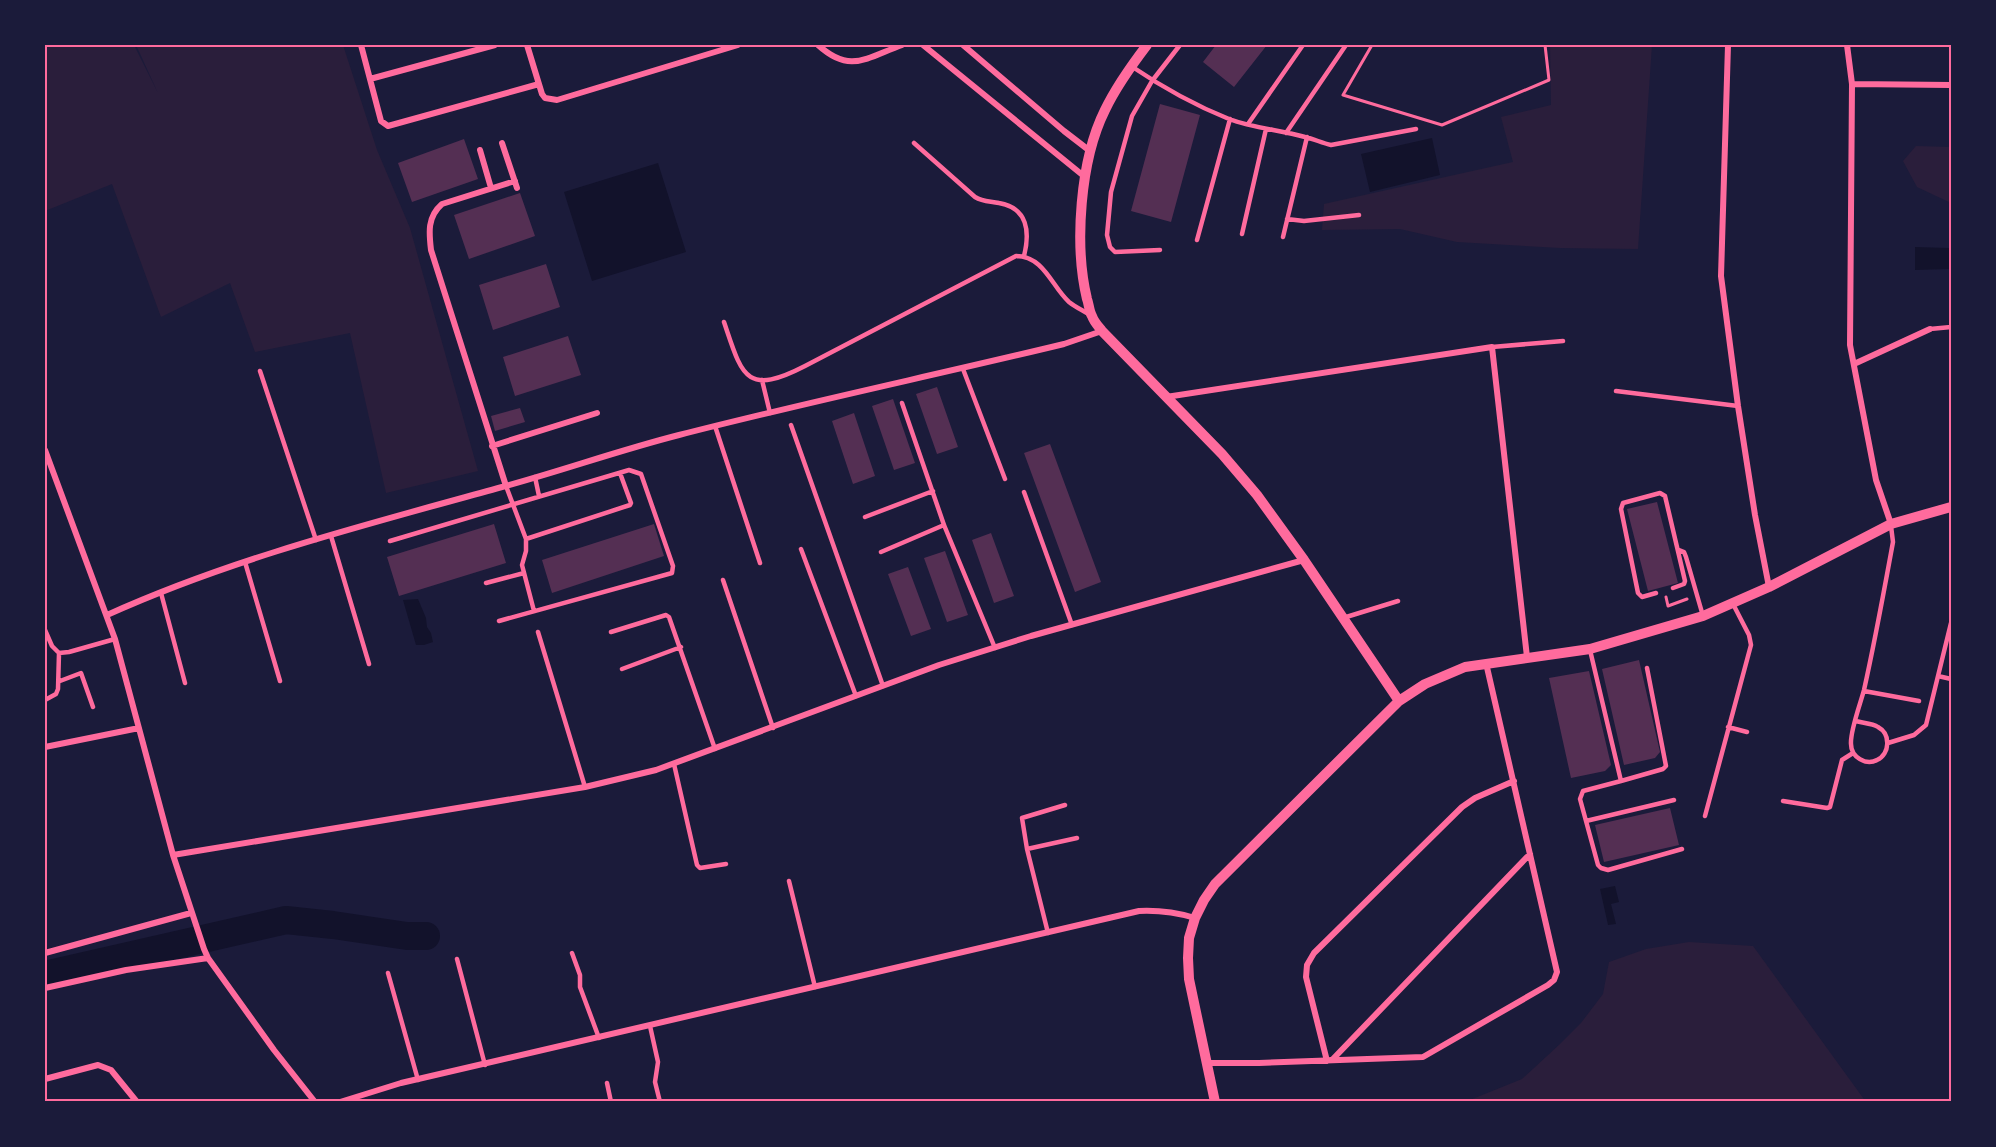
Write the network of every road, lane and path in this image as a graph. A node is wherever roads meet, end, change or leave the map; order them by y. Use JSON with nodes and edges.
{"nodes":[{"id":1,"x":361,"y":45,"type":"edge"},
{"id":2,"x":495,"y":45,"type":"edge"},
{"id":3,"x":527,"y":45,"type":"edge"},
{"id":4,"x":738,"y":45,"type":"edge"},
{"id":5,"x":818,"y":45,"type":"edge"},
{"id":6,"x":902,"y":45,"type":"edge"},
{"id":7,"x":922,"y":45,"type":"edge"},
{"id":8,"x":963,"y":45,"type":"edge"},
{"id":9,"x":1147,"y":45,"type":"edge"},
{"id":10,"x":1180,"y":45,"type":"edge"},
{"id":11,"x":1303,"y":45,"type":"edge"},
{"id":12,"x":1346,"y":45,"type":"edge"},
{"id":13,"x":1372,"y":45,"type":"edge"},
{"id":14,"x":1545,"y":45,"type":"edge"},
{"id":15,"x":1728,"y":45,"type":"edge"},
{"id":16,"x":1847,"y":45,"type":"edge"},
{"id":17,"x":1131,"y":66,"type":"junction"},
{"id":18,"x":370,"y":79,"type":"junction"},
{"id":19,"x":1152,"y":81,"type":"junction"},
{"id":20,"x":539,"y":84,"type":"junction"},
{"id":21,"x":1852,"y":84,"type":"junction"},
{"id":22,"x":1951,"y":85,"type":"edge"},
{"id":23,"x":1230,"y":119,"type":"junction"},
{"id":24,"x":1248,"y":124,"type":"junction"},
{"id":25,"x":1266,"y":129,"type":"junction"},
{"id":26,"x":1416,"y":129,"type":"dead end"},
{"id":27,"x":1286,"y":133,"type":"junction"},
{"id":28,"x":1307,"y":137,"type":"junction"},
{"id":29,"x":502,"y":142,"type":"dead end"},
{"id":30,"x":914,"y":143,"type":"dead end"},
{"id":31,"x":480,"y":150,"type":"dead end"},
{"id":32,"x":1090,"y":151,"type":"junction"},
{"id":33,"x":1085,"y":177,"type":"junction"},
{"id":34,"x":515,"y":181,"type":"junction"},
{"id":35,"x":491,"y":188,"type":"junction"},
{"id":36,"x":517,"y":188,"type":"dead end"},
{"id":37,"x":1359,"y":215,"type":"dead end"},
{"id":38,"x":1287,"y":219,"type":"junction"},
{"id":39,"x":1242,"y":234,"type":"dead end"},
{"id":40,"x":1283,"y":237,"type":"dead end"},
{"id":41,"x":1197,"y":240,"type":"dead end"},
{"id":42,"x":1160,"y":250,"type":"dead end"},
{"id":43,"x":1024,"y":256,"type":"junction"},
{"id":44,"x":1092,"y":316,"type":"junction"},
{"id":45,"x":724,"y":322,"type":"dead end"},
{"id":46,"x":1951,"y":327,"type":"edge"},
{"id":47,"x":1930,"y":329,"type":"joint"},
{"id":48,"x":1102,"y":331,"type":"junction"},
{"id":49,"x":1563,"y":341,"type":"dead end"},
{"id":50,"x":1492,"y":347,"type":"junction"},
{"id":51,"x":1854,"y":364,"type":"junction"},
{"id":52,"x":963,"y":369,"type":"junction"},
{"id":53,"x":260,"y":371,"type":"dead end"},
{"id":54,"x":762,"y":380,"type":"junction"},
{"id":55,"x":1616,"y":391,"type":"dead end"},
{"id":56,"x":1166,"y":398,"type":"junction"},
{"id":57,"x":902,"y":403,"type":"dead end"},
{"id":58,"x":1738,"y":406,"type":"junction"},
{"id":59,"x":597,"y":413,"type":"dead end"},
{"id":60,"x":770,"y":413,"type":"junction"},
{"id":61,"x":791,"y":425,"type":"dead end"},
{"id":62,"x":715,"y":426,"type":"junction"},
{"id":63,"x":492,"y":446,"type":"junction"},
{"id":64,"x":45,"y":450,"type":"edge"},
{"id":65,"x":620,"y":473,"type":"junction"},
{"id":66,"x":535,"y":477,"type":"junction"},
{"id":67,"x":1005,"y":480,"type":"dead end"},
{"id":68,"x":506,"y":486,"type":"junction"},
{"id":69,"x":933,"y":491,"type":"junction"},
{"id":70,"x":1024,"y":492,"type":"dead end"},
{"id":71,"x":539,"y":496,"type":"junction"},
{"id":72,"x":513,"y":504,"type":"junction"},
{"id":73,"x":1951,"y":507,"type":"edge"},
{"id":74,"x":865,"y":517,"type":"dead end"},
{"id":75,"x":1890,"y":524,"type":"junction"},
{"id":76,"x":944,"y":525,"type":"junction"},
{"id":77,"x":331,"y":536,"type":"junction"},
{"id":78,"x":526,"y":539,"type":"junction"},
{"id":79,"x":316,"y":540,"type":"junction"},
{"id":80,"x":390,"y":542,"type":"dead end"},
{"id":81,"x":801,"y":549,"type":"dead end"},
{"id":82,"x":1678,"y":550,"type":"junction"},
{"id":83,"x":881,"y":552,"type":"dead end"},
{"id":84,"x":1304,"y":560,"type":"junction"},
{"id":85,"x":245,"y":562,"type":"junction"},
{"id":86,"x":760,"y":563,"type":"dead end"},
{"id":87,"x":524,"y":573,"type":"junction"},
{"id":88,"x":723,"y":580,"type":"dead end"},
{"id":89,"x":486,"y":583,"type":"dead end"},
{"id":90,"x":1769,"y":587,"type":"junction"},
{"id":91,"x":1673,"y":588,"type":"dead end"},
{"id":92,"x":160,"y":593,"type":"junction"},
{"id":93,"x":1656,"y":593,"type":"dead end"},
{"id":94,"x":1698,"y":595,"type":"junction"},
{"id":95,"x":1398,"y":601,"type":"dead end"},
{"id":96,"x":1668,"y":603,"type":"dead end"},
{"id":97,"x":1733,"y":604,"type":"junction"},
{"id":98,"x":534,"y":611,"type":"junction"},
{"id":99,"x":107,"y":615,"type":"junction"},
{"id":100,"x":1703,"y":616,"type":"junction"},
{"id":101,"x":1343,"y":618,"type":"junction"},
{"id":102,"x":499,"y":621,"type":"dead end"},
{"id":103,"x":1951,"y":623,"type":"edge"},
{"id":104,"x":1072,"y":625,"type":"junction"},
{"id":105,"x":45,"y":630,"type":"edge"},
{"id":106,"x":538,"y":632,"type":"dead end"},
{"id":107,"x":610,"y":632,"type":"dead end"},
{"id":108,"x":115,"y":639,"type":"junction"},
{"id":109,"x":681,"y":647,"type":"junction"},
{"id":110,"x":995,"y":648,"type":"junction"},
{"id":111,"x":1590,"y":649,"type":"junction"},
{"id":112,"x":59,"y":652,"type":"junction"},
{"id":113,"x":1527,"y":657,"type":"junction"},
{"id":114,"x":369,"y":663,"type":"dead end"},
{"id":115,"x":1486,"y":663,"type":"junction"},
{"id":116,"x":1647,"y":668,"type":"dead end"},
{"id":117,"x":622,"y":669,"type":"dead end"},
{"id":118,"x":1938,"y":676,"type":"junction"},
{"id":119,"x":1951,"y":679,"type":"edge"},
{"id":120,"x":60,"y":681,"type":"junction"},
{"id":121,"x":280,"y":681,"type":"dead end"},
{"id":122,"x":185,"y":683,"type":"dead end"},
{"id":123,"x":883,"y":686,"type":"junction"},
{"id":124,"x":1864,"y":691,"type":"junction"},
{"id":125,"x":856,"y":696,"type":"junction"},
{"id":126,"x":45,"y":700,"type":"edge"},
{"id":127,"x":1919,"y":701,"type":"dead end"},
{"id":128,"x":1399,"y":702,"type":"junction"},
{"id":129,"x":93,"y":707,"type":"dead end"},
{"id":130,"x":1856,"y":721,"type":"junction"},
{"id":131,"x":1728,"y":727,"type":"junction"},
{"id":132,"x":139,"y":728,"type":"junction"},
{"id":133,"x":773,"y":728,"type":"junction"},
{"id":134,"x":1747,"y":732,"type":"dead end"},
{"id":135,"x":1888,"y":743,"type":"junction"},
{"id":136,"x":45,"y":747,"type":"edge"},
{"id":137,"x":715,"y":749,"type":"junction"},
{"id":138,"x":1853,"y":753,"type":"junction"},
{"id":139,"x":674,"y":764,"type":"junction"},
{"id":140,"x":1514,"y":781,"type":"junction"},
{"id":141,"x":1621,"y":781,"type":"junction"},
{"id":142,"x":585,"y":787,"type":"junction"},
{"id":143,"x":1674,"y":800,"type":"dead end"},
{"id":144,"x":1783,"y":801,"type":"dead end"},
{"id":145,"x":1065,"y":805,"type":"dead end"},
{"id":146,"x":1705,"y":816,"type":"dead end"},
{"id":147,"x":1586,"y":821,"type":"junction"},
{"id":148,"x":1077,"y":838,"type":"dead end"},
{"id":149,"x":1027,"y":849,"type":"junction"},
{"id":150,"x":1682,"y":849,"type":"dead end"},
{"id":151,"x":1530,"y":854,"type":"junction"},
{"id":152,"x":173,"y":855,"type":"junction"},
{"id":153,"x":726,"y":864,"type":"dead end"},
{"id":154,"x":789,"y":880,"type":"dead end"},
{"id":155,"x":191,"y":913,"type":"junction"},
{"id":156,"x":1195,"y":918,"type":"junction"},
{"id":157,"x":1048,"y":933,"type":"junction"},
{"id":158,"x":45,"y":953,"type":"edge"},
{"id":159,"x":572,"y":953,"type":"dead end"},
{"id":160,"x":208,"y":958,"type":"junction"},
{"id":161,"x":458,"y":959,"type":"dead end"},
{"id":162,"x":388,"y":973,"type":"dead end"},
{"id":163,"x":815,"y":987,"type":"junction"},
{"id":164,"x":45,"y":988,"type":"edge"},
{"id":165,"x":650,"y":1026,"type":"junction"},
{"id":166,"x":599,"y":1038,"type":"junction"},
{"id":167,"x":1329,"y":1061,"type":"junction"},
{"id":168,"x":1206,"y":1063,"type":"junction"},
{"id":169,"x":485,"y":1065,"type":"junction"},
{"id":170,"x":45,"y":1079,"type":"edge"},
{"id":171,"x":418,"y":1080,"type":"junction"},
{"id":172,"x":607,"y":1083,"type":"dead end"},
{"id":173,"x":137,"y":1102,"type":"edge"},
{"id":174,"x":315,"y":1102,"type":"edge"},
{"id":175,"x":340,"y":1102,"type":"edge"},
{"id":176,"x":611,"y":1102,"type":"edge"},
{"id":177,"x":660,"y":1102,"type":"edge"},
{"id":178,"x":1215,"y":1102,"type":"edge"}],
"edges":[{"from":1,"to":18,"type":"street"},
{"from":2,"to":18,"type":"street"},
{"from":3,"to":20,"type":"street"},
{"from":4,"to":20,"type":"street"},
{"from":5,"to":6,"type":"street"},
{"from":7,"to":33,"type":"street"},
{"from":8,"to":32,"type":"street"},
{"from":9,"to":17,"type":"street"},
{"from":10,"to":19,"type":"lane"},
{"from":11,"to":24,"type":"lane"},
{"from":12,"to":27,"type":"lane"},
{"from":13,"to":14,"type":"path"},
{"from":15,"to":58,"type":"street"},
{"from":16,"to":21,"type":"street"},
{"from":17,"to":19,"type":"lane"},
{"from":17,"to":32,"type":"street"},
{"from":18,"to":20,"type":"street"},
{"from":19,"to":23,"type":"lane"},
{"from":19,"to":42,"type":"lane"},
{"from":21,"to":22,"type":"street"},
{"from":21,"to":51,"type":"street"},
{"from":23,"to":24,"type":"lane"},
{"from":23,"to":41,"type":"lane"},
{"from":24,"to":25,"type":"lane"},
{"from":25,"to":27,"type":"lane"},
{"from":25,"to":39,"type":"lane"},
{"from":26,"to":28,"type":"lane"},
{"from":27,"to":28,"type":"lane"},
{"from":28,"to":38,"type":"lane"},
{"from":29,"to":34,"type":"street"},
{"from":30,"to":43,"type":"lane"},
{"from":31,"to":35,"type":"street"},
{"from":32,"to":33,"type":"street"},
{"from":33,"to":44,"type":"street"},
{"from":34,"to":35,"type":"street"},
{"from":34,"to":36,"type":"street"},
{"from":35,"to":63,"type":"street"},
{"from":37,"to":38,"type":"lane"},
{"from":38,"to":40,"type":"lane"},
{"from":43,"to":44,"type":"lane"},
{"from":43,"to":54,"type":"lane"},
{"from":44,"to":48,"type":"street"},
{"from":45,"to":54,"type":"lane"},
{"from":46,"to":47,"type":"lane"},
{"from":47,"to":51,"type":"street"},
{"from":48,"to":52,"type":"street"},
{"from":48,"to":56,"type":"street"},
{"from":49,"to":50,"type":"lane"},
{"from":50,"to":56,"type":"street"},
{"from":50,"to":113,"type":"street"},
{"from":51,"to":75,"type":"street"},
{"from":52,"to":60,"type":"street"},
{"from":52,"to":67,"type":"lane"},
{"from":53,"to":79,"type":"lane"},
{"from":54,"to":60,"type":"lane"},
{"from":55,"to":58,"type":"lane"},
{"from":56,"to":84,"type":"street"},
{"from":57,"to":69,"type":"lane"},
{"from":58,"to":90,"type":"street"},
{"from":59,"to":63,"type":"street"},
{"from":60,"to":62,"type":"street"},
{"from":61,"to":123,"type":"lane"},
{"from":62,"to":66,"type":"street"},
{"from":62,"to":86,"type":"lane"},
{"from":63,"to":68,"type":"street"},
{"from":64,"to":99,"type":"street"},
{"from":65,"to":71,"type":"lane"},
{"from":65,"to":78,"type":"lane"},
{"from":65,"to":98,"type":"lane"},
{"from":66,"to":68,"type":"street"},
{"from":66,"to":71,"type":"lane"},
{"from":68,"to":72,"type":"lane"},
{"from":68,"to":77,"type":"street"},
{"from":69,"to":74,"type":"lane"},
{"from":69,"to":76,"type":"lane"},
{"from":70,"to":104,"type":"lane"},
{"from":71,"to":72,"type":"lane"},
{"from":72,"to":78,"type":"lane"},
{"from":72,"to":80,"type":"lane"},
{"from":73,"to":75,"type":"street"},
{"from":75,"to":90,"type":"street"},
{"from":75,"to":124,"type":"lane"},
{"from":76,"to":83,"type":"lane"},
{"from":76,"to":110,"type":"lane"},
{"from":77,"to":79,"type":"street"},
{"from":77,"to":114,"type":"lane"},
{"from":78,"to":87,"type":"lane"},
{"from":79,"to":85,"type":"street"},
{"from":81,"to":125,"type":"lane"},
{"from":82,"to":91,"type":"lane"},
{"from":82,"to":93,"type":"lane"},
{"from":82,"to":94,"type":"lane"},
{"from":84,"to":101,"type":"street"},
{"from":84,"to":104,"type":"street"},
{"from":85,"to":92,"type":"street"},
{"from":85,"to":121,"type":"lane"},
{"from":87,"to":89,"type":"lane"},
{"from":87,"to":98,"type":"lane"},
{"from":88,"to":133,"type":"lane"},
{"from":90,"to":97,"type":"street"},
{"from":92,"to":99,"type":"street"},
{"from":92,"to":122,"type":"lane"},
{"from":94,"to":96,"type":"path"},
{"from":94,"to":100,"type":"lane"},
{"from":95,"to":101,"type":"lane"},
{"from":97,"to":100,"type":"street"},
{"from":97,"to":131,"type":"lane"},
{"from":98,"to":102,"type":"lane"},
{"from":99,"to":108,"type":"street"},
{"from":100,"to":111,"type":"street"},
{"from":101,"to":128,"type":"street"},
{"from":103,"to":118,"type":"lane"},
{"from":104,"to":110,"type":"street"},
{"from":105,"to":112,"type":"lane"},
{"from":106,"to":142,"type":"lane"},
{"from":107,"to":109,"type":"lane"},
{"from":108,"to":112,"type":"lane"},
{"from":108,"to":132,"type":"street"},
{"from":109,"to":117,"type":"lane"},
{"from":109,"to":137,"type":"lane"},
{"from":110,"to":123,"type":"street"},
{"from":111,"to":113,"type":"street"},
{"from":111,"to":141,"type":"lane"},
{"from":112,"to":120,"type":"lane"},
{"from":113,"to":115,"type":"street"},
{"from":115,"to":128,"type":"street"},
{"from":115,"to":140,"type":"street"},
{"from":116,"to":141,"type":"lane"},
{"from":118,"to":119,"type":"lane"},
{"from":118,"to":135,"type":"lane"},
{"from":120,"to":126,"type":"lane"},
{"from":120,"to":129,"type":"lane"},
{"from":123,"to":125,"type":"street"},
{"from":124,"to":127,"type":"lane"},
{"from":124,"to":130,"type":"lane"},
{"from":125,"to":133,"type":"street"},
{"from":128,"to":156,"type":"street"},
{"from":130,"to":135,"type":"lane"},
{"from":130,"to":138,"type":"lane"},
{"from":131,"to":134,"type":"lane"},
{"from":131,"to":146,"type":"lane"},
{"from":132,"to":136,"type":"street"},
{"from":132,"to":152,"type":"street"},
{"from":133,"to":137,"type":"street"},
{"from":135,"to":138,"type":"lane"},
{"from":137,"to":139,"type":"street"},
{"from":138,"to":144,"type":"lane"},
{"from":139,"to":142,"type":"street"},
{"from":139,"to":153,"type":"lane"},
{"from":140,"to":151,"type":"street"},
{"from":140,"to":167,"type":"street"},
{"from":141,"to":147,"type":"lane"},
{"from":142,"to":152,"type":"street"},
{"from":143,"to":147,"type":"lane"},
{"from":145,"to":149,"type":"lane"},
{"from":147,"to":150,"type":"lane"},
{"from":148,"to":149,"type":"lane"},
{"from":149,"to":157,"type":"lane"},
{"from":151,"to":167,"type":"street"},
{"from":151,"to":167,"type":"street"},
{"from":152,"to":155,"type":"street"},
{"from":154,"to":163,"type":"lane"},
{"from":155,"to":158,"type":"street"},
{"from":155,"to":160,"type":"street"},
{"from":156,"to":157,"type":"street"},
{"from":156,"to":168,"type":"street"},
{"from":157,"to":163,"type":"street"},
{"from":159,"to":166,"type":"lane"},
{"from":160,"to":164,"type":"street"},
{"from":160,"to":174,"type":"street"},
{"from":161,"to":169,"type":"lane"},
{"from":162,"to":171,"type":"lane"},
{"from":163,"to":165,"type":"street"},
{"from":165,"to":166,"type":"street"},
{"from":165,"to":177,"type":"lane"},
{"from":166,"to":169,"type":"street"},
{"from":167,"to":168,"type":"street"},
{"from":168,"to":178,"type":"street"},
{"from":169,"to":171,"type":"street"},
{"from":170,"to":173,"type":"street"},
{"from":171,"to":175,"type":"street"},
{"from":172,"to":176,"type":"lane"}]}
